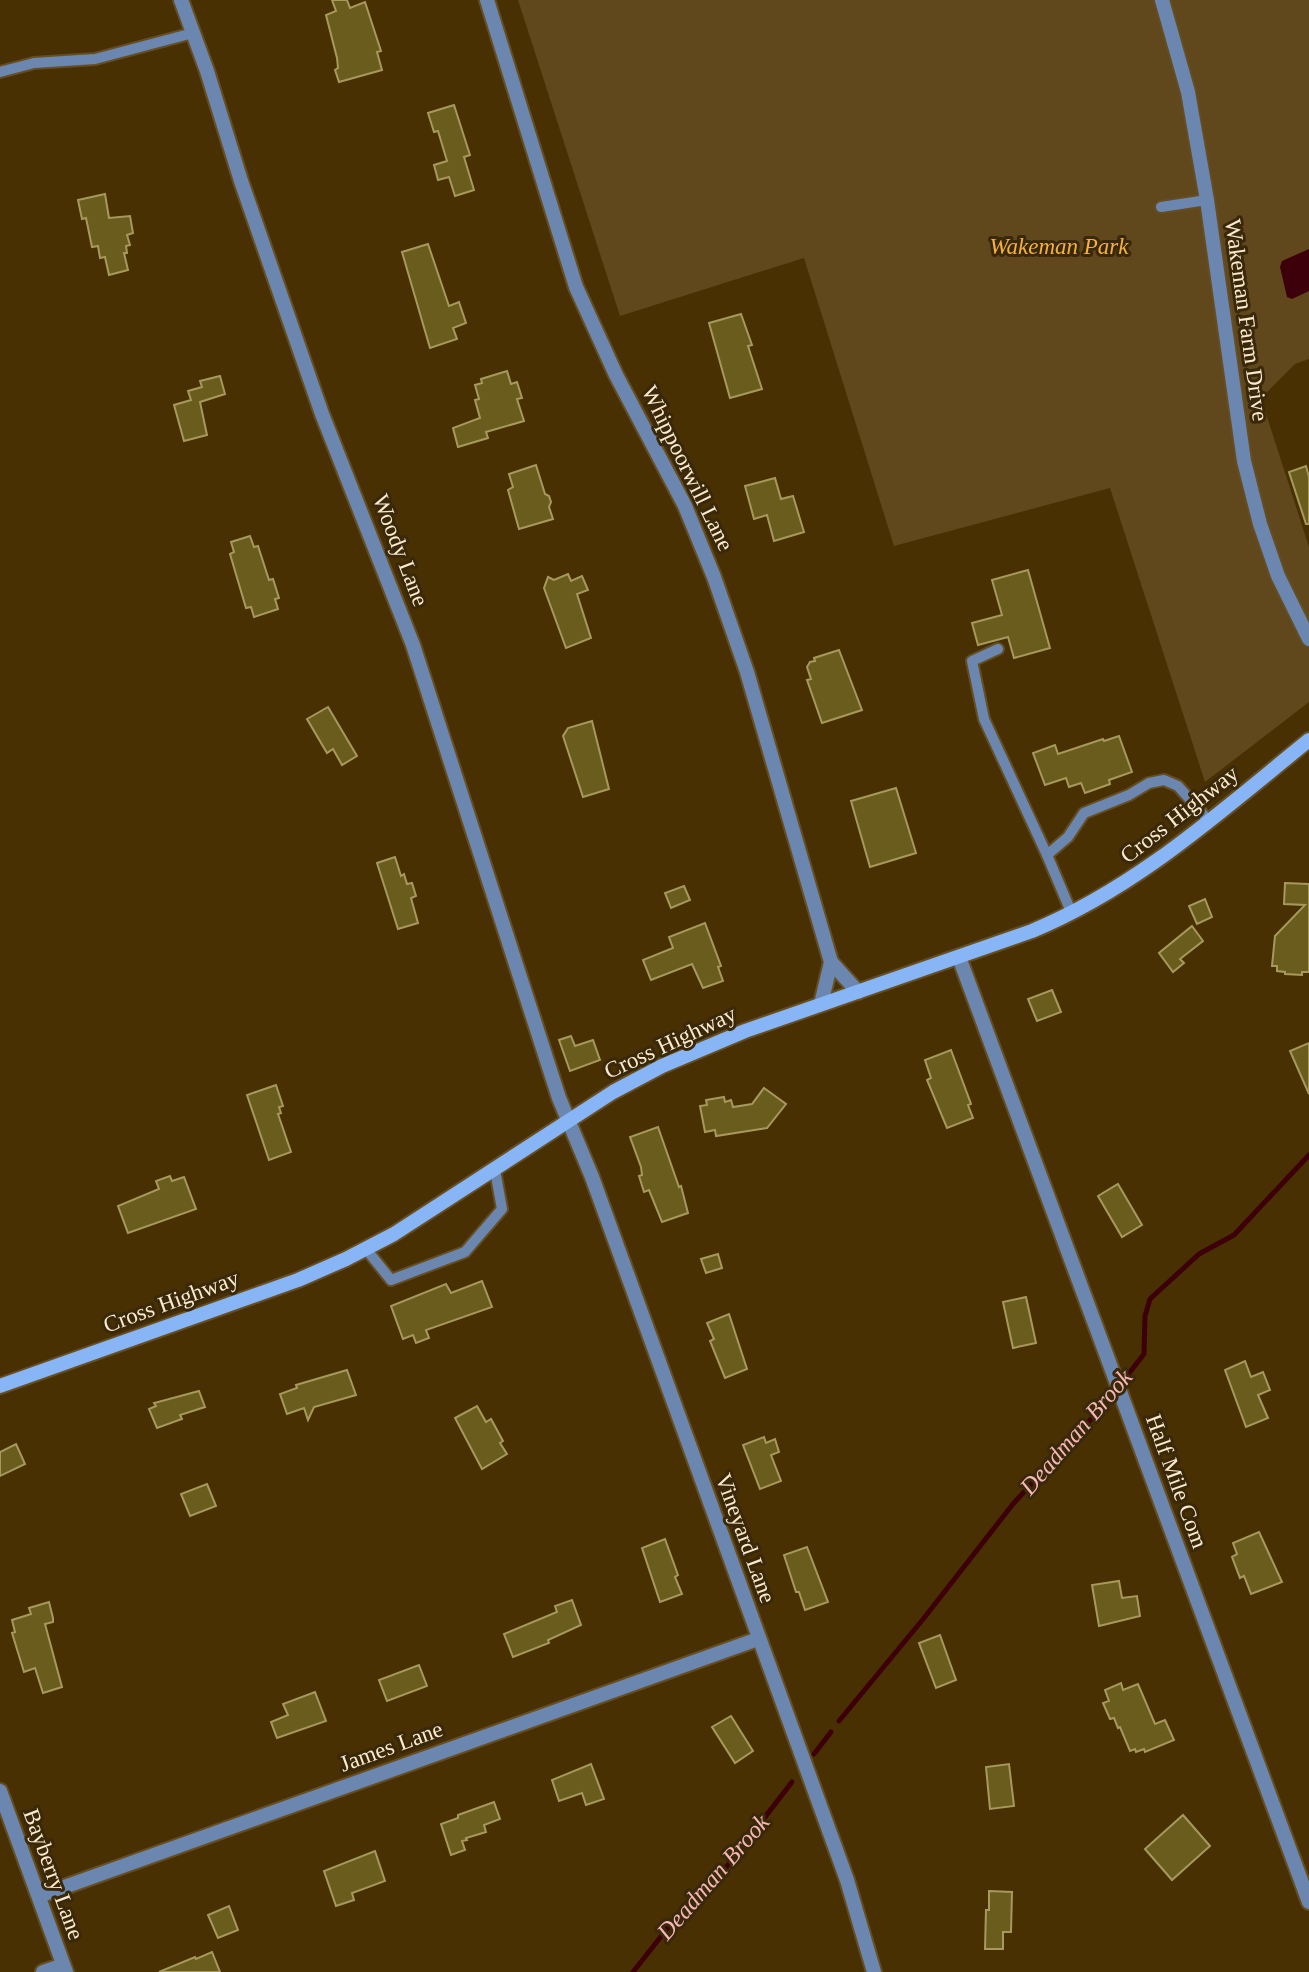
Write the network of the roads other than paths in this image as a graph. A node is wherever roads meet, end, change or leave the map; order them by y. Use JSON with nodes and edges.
{"nodes":[{"id":1,"x":181,"y":0,"type":"edge"},
{"id":2,"x":487,"y":0,"type":"edge"},
{"id":3,"x":1162,"y":0,"type":"edge"},
{"id":4,"x":193,"y":33,"type":"junction"},
{"id":5,"x":0,"y":72,"type":"edge"},
{"id":6,"x":1207,"y":200,"type":"junction"},
{"id":7,"x":1161,"y":207,"type":"dead end"},
{"id":8,"x":1309,"y":639,"type":"edge"},
{"id":9,"x":998,"y":649,"type":"dead end"},
{"id":10,"x":1309,"y":740,"type":"edge"},
{"id":11,"x":1209,"y":821,"type":"junction"},
{"id":12,"x":1046,"y":855,"type":"junction"},
{"id":13,"x":1072,"y":914,"type":"junction"},
{"id":14,"x":959,"y":957,"type":"junction"},
{"id":15,"x":831,"y":962,"type":"junction"},
{"id":16,"x":858,"y":992,"type":"junction"},
{"id":17,"x":821,"y":1004,"type":"junction"},
{"id":18,"x":569,"y":1120,"type":"junction"},
{"id":19,"x":495,"y":1170,"type":"junction"},
{"id":20,"x":366,"y":1249,"type":"junction"},
{"id":21,"x":0,"y":1386,"type":"edge"},
{"id":22,"x":758,"y":1639,"type":"junction"},
{"id":23,"x":0,"y":1791,"type":"edge"},
{"id":24,"x":39,"y":1896,"type":"junction"},
{"id":25,"x":1309,"y":1902,"type":"edge"},
{"id":26,"x":64,"y":1968,"type":"edge"},
{"id":27,"x":43,"y":1972,"type":"edge"},
{"id":28,"x":874,"y":1972,"type":"edge"}],
"edges":[{"from":1,"to":4,"type":"street","name":"Woody Lane"},
{"from":2,"to":15,"type":"street","name":"Whippoorwill Lane"},
{"from":3,"to":6,"type":"street","name":"Wakeman Farm Drive"},
{"from":4,"to":5,"type":"lane"},
{"from":4,"to":18,"type":"street","name":"Woody Lane"},
{"from":6,"to":7,"type":"lane"},
{"from":6,"to":8,"type":"street","name":"Wakeman Farm Drive"},
{"from":9,"to":12,"type":"lane"},
{"from":10,"to":11,"type":"street","name":"Cross Highway"},
{"from":11,"to":12,"type":"lane"},
{"from":11,"to":13,"type":"street","name":"Cross Highway"},
{"from":12,"to":13,"type":"lane"},
{"from":13,"to":14,"type":"street","name":"Cross Highway"},
{"from":14,"to":16,"type":"street","name":"Cross Highway"},
{"from":14,"to":25,"type":"street","name":"Half Mile Com"},
{"from":15,"to":16,"type":"street","name":"Whippoorwill Lane"},
{"from":15,"to":17,"type":"street","name":"Whippoorwill Lane"},
{"from":16,"to":17,"type":"street","name":"Cross Highway"},
{"from":17,"to":18,"type":"street","name":"Cross Highway"},
{"from":18,"to":19,"type":"street","name":"Cross Highway"},
{"from":18,"to":22,"type":"street","name":"Vineyard Lane"},
{"from":19,"to":20,"type":"street","name":"Cross Highway"},
{"from":19,"to":20,"type":"lane"},
{"from":20,"to":21,"type":"street","name":"Cross Highway"},
{"from":22,"to":24,"type":"street","name":"James Lane"},
{"from":22,"to":28,"type":"street","name":"Vineyard Lane"},
{"from":23,"to":24,"type":"street","name":"Bayberry Lane"},
{"from":24,"to":26,"type":"street","name":"Bayberry Lane"},
{"from":26,"to":27,"type":"street"}]}
